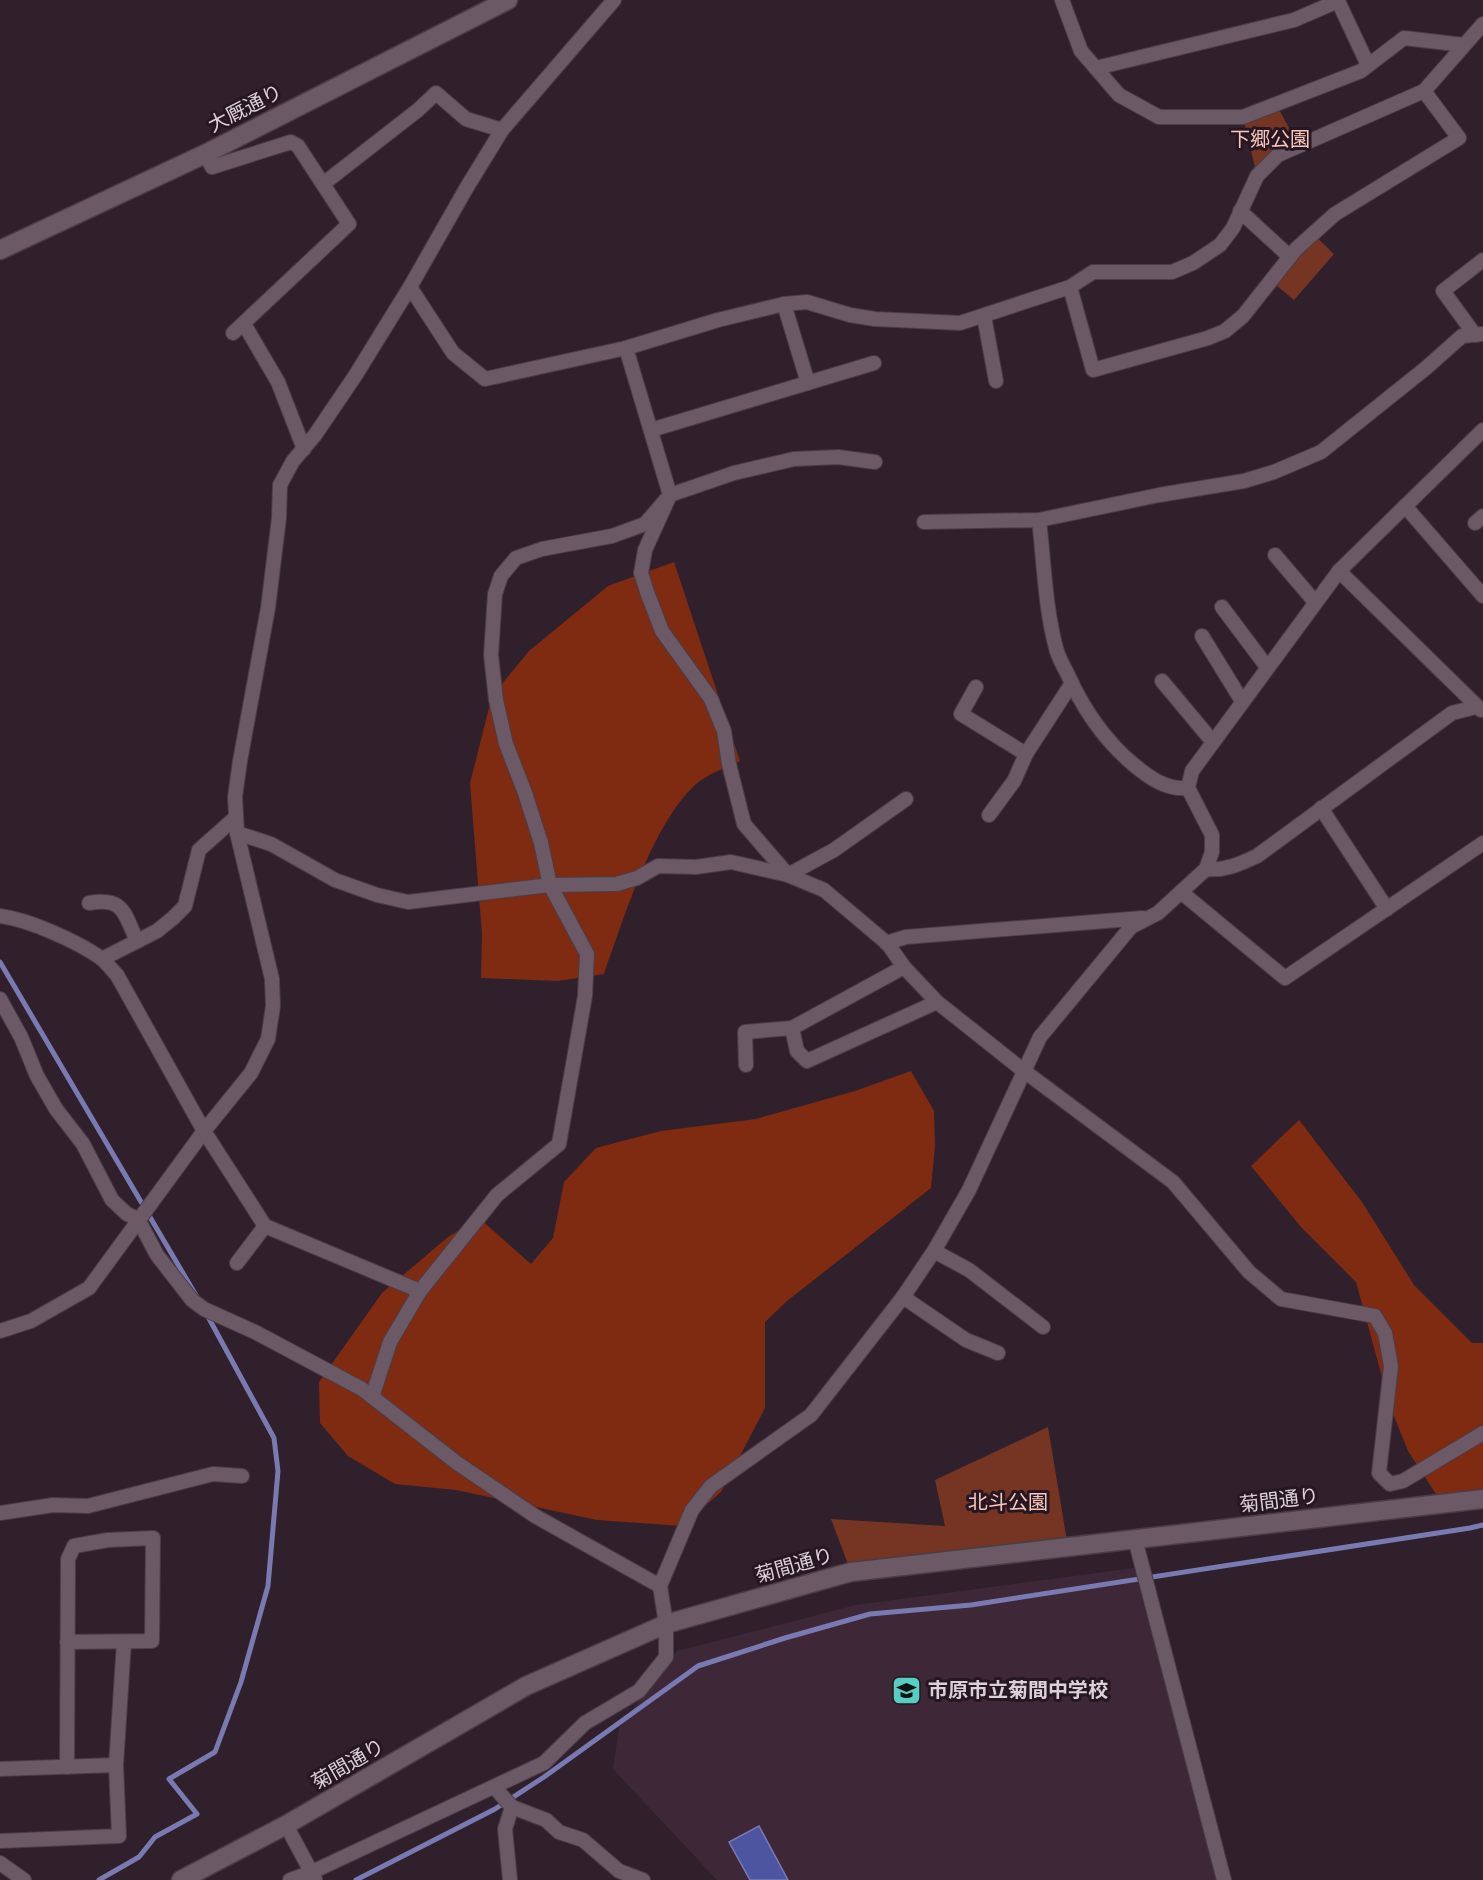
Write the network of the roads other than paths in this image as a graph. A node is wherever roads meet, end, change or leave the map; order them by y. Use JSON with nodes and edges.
{"nodes":[{"id":1,"x":508,"y":0,"type":"edge"},
{"id":2,"x":615,"y":0,"type":"edge"},
{"id":3,"x":1062,"y":0,"type":"edge"},
{"id":4,"x":1483,"y":24,"type":"edge"},
{"id":5,"x":1464,"y":45,"type":"junction"},
{"id":6,"x":1368,"y":65,"type":"junction"},
{"id":7,"x":1096,"y":68,"type":"junction"},
{"id":8,"x":1424,"y":91,"type":"junction"},
{"id":9,"x":502,"y":130,"type":"junction"},
{"id":10,"x":205,"y":154,"type":"junction"},
{"id":11,"x":323,"y":184,"type":"junction"},
{"id":12,"x":1240,"y":211,"type":"junction"},
{"id":13,"x":0,"y":250,"type":"edge"},
{"id":14,"x":1290,"y":257,"type":"junction"},
{"id":15,"x":1483,"y":260,"type":"edge"},
{"id":16,"x":410,"y":287,"type":"junction"},
{"id":17,"x":1070,"y":287,"type":"junction"},
{"id":18,"x":784,"y":304,"type":"junction"},
{"id":19,"x":984,"y":316,"type":"junction"},
{"id":20,"x":244,"y":324,"type":"junction"},
{"id":21,"x":233,"y":333,"type":"dead end"},
{"id":22,"x":1479,"y":334,"type":"edge"},
{"id":23,"x":626,"y":348,"type":"junction"},
{"id":24,"x":874,"y":363,"type":"dead end"},
{"id":25,"x":996,"y":381,"type":"dead end"},
{"id":26,"x":808,"y":383,"type":"junction"},
{"id":27,"x":651,"y":430,"type":"junction"},
{"id":28,"x":1483,"y":430,"type":"edge"},
{"id":29,"x":304,"y":448,"type":"junction"},
{"id":30,"x":875,"y":462,"type":"dead end"},
{"id":31,"x":670,"y":495,"type":"junction"},
{"id":32,"x":1405,"y":506,"type":"junction"},
{"id":33,"x":1039,"y":520,"type":"junction"},
{"id":34,"x":924,"y":522,"type":"dead end"},
{"id":35,"x":1275,"y":555,"type":"dead end"},
{"id":36,"x":1339,"y":571,"type":"junction"},
{"id":37,"x":1483,"y":596,"type":"edge"},
{"id":38,"x":1315,"y":602,"type":"junction"},
{"id":39,"x":1222,"y":607,"type":"dead end"},
{"id":40,"x":1202,"y":636,"type":"dead end"},
{"id":41,"x":1266,"y":667,"type":"junction"},
{"id":42,"x":1162,"y":681,"type":"dead end"},
{"id":43,"x":1072,"y":683,"type":"junction"},
{"id":44,"x":976,"y":687,"type":"dead end"},
{"id":45,"x":1242,"y":701,"type":"junction"},
{"id":46,"x":1479,"y":709,"type":"edge"},
{"id":47,"x":1213,"y":742,"type":"junction"},
{"id":48,"x":1026,"y":754,"type":"junction"},
{"id":49,"x":1188,"y":788,"type":"junction"},
{"id":50,"x":906,"y":799,"type":"dead end"},
{"id":51,"x":1321,"y":808,"type":"junction"},
{"id":52,"x":989,"y":815,"type":"dead end"},
{"id":53,"x":236,"y":817,"type":"junction"},
{"id":54,"x":237,"y":833,"type":"junction"},
{"id":55,"x":1483,"y":843,"type":"edge"},
{"id":56,"x":1206,"y":869,"type":"junction"},
{"id":57,"x":788,"y":875,"type":"junction"},
{"id":58,"x":550,"y":885,"type":"junction"},
{"id":59,"x":1181,"y":892,"type":"junction"},
{"id":60,"x":89,"y":903,"type":"dead end"},
{"id":61,"x":1387,"y":909,"type":"junction"},
{"id":62,"x":0,"y":916,"type":"edge"},
{"id":63,"x":1148,"y":918,"type":"junction"},
{"id":64,"x":137,"y":941,"type":"junction"},
{"id":65,"x":886,"y":943,"type":"junction"},
{"id":66,"x":102,"y":959,"type":"junction"},
{"id":67,"x":904,"y":967,"type":"junction"},
{"id":68,"x":0,"y":999,"type":"edge"},
{"id":69,"x":937,"y":1002,"type":"junction"},
{"id":70,"x":792,"y":1028,"type":"junction"},
{"id":71,"x":746,"y":1065,"type":"dead end"},
{"id":72,"x":1024,"y":1071,"type":"junction"},
{"id":73,"x":204,"y":1131,"type":"junction"},
{"id":74,"x":138,"y":1220,"type":"junction"},
{"id":75,"x":265,"y":1226,"type":"junction"},
{"id":76,"x":934,"y":1251,"type":"junction"},
{"id":77,"x":237,"y":1263,"type":"dead end"},
{"id":78,"x":420,"y":1291,"type":"junction"},
{"id":79,"x":903,"y":1297,"type":"junction"},
{"id":80,"x":1043,"y":1328,"type":"dead end"},
{"id":81,"x":0,"y":1331,"type":"edge"},
{"id":82,"x":999,"y":1353,"type":"dead end"},
{"id":83,"x":372,"y":1397,"type":"junction"},
{"id":84,"x":1483,"y":1433,"type":"edge"},
{"id":85,"x":242,"y":1476,"type":"dead end"},
{"id":86,"x":1483,"y":1499,"type":"edge"},
{"id":87,"x":0,"y":1513,"type":"edge"},
{"id":88,"x":1135,"y":1539,"type":"junction"},
{"id":89,"x":660,"y":1586,"type":"junction"},
{"id":90,"x":666,"y":1624,"type":"junction"},
{"id":91,"x":68,"y":1642,"type":"junction"},
{"id":92,"x":124,"y":1642,"type":"junction"},
{"id":93,"x":116,"y":1765,"type":"junction"},
{"id":94,"x":67,"y":1767,"type":"junction"},
{"id":95,"x":0,"y":1769,"type":"edge"},
{"id":96,"x":495,"y":1788,"type":"junction"},
{"id":97,"x":512,"y":1808,"type":"junction"},
{"id":98,"x":286,"y":1825,"type":"junction"},
{"id":99,"x":0,"y":1841,"type":"edge"},
{"id":100,"x":0,"y":1863,"type":"edge"},
{"id":101,"x":314,"y":1876,"type":"edge"},
{"id":102,"x":24,"y":1880,"type":"edge"},
{"id":103,"x":181,"y":1880,"type":"edge"},
{"id":104,"x":290,"y":1880,"type":"edge"},
{"id":105,"x":510,"y":1880,"type":"edge"},
{"id":106,"x":643,"y":1880,"type":"edge"},
{"id":107,"x":1224,"y":1880,"type":"edge"}],
"edges":[{"from":1,"to":10,"type":"street","name":"大厩通り"},
{"from":2,"to":9,"type":"street"},
{"from":3,"to":7,"type":"street"},
{"from":4,"to":5,"type":"street"},
{"from":5,"to":6,"type":"street"},
{"from":5,"to":8,"type":"street"},
{"from":6,"to":7,"type":"street"},
{"from":6,"to":7,"type":"street"},
{"from":8,"to":12,"type":"street"},
{"from":8,"to":14,"type":"street"},
{"from":9,"to":11,"type":"street"},
{"from":9,"to":16,"type":"street"},
{"from":10,"to":11,"type":"street"},
{"from":10,"to":13,"type":"street","name":"大厩通り"},
{"from":11,"to":20,"type":"street"},
{"from":12,"to":14,"type":"street"},
{"from":12,"to":17,"type":"street"},
{"from":14,"to":17,"type":"street"},
{"from":15,"to":22,"type":"street"},
{"from":16,"to":23,"type":"street"},
{"from":16,"to":29,"type":"street"},
{"from":17,"to":19,"type":"street"},
{"from":18,"to":19,"type":"street"},
{"from":18,"to":23,"type":"street"},
{"from":18,"to":26,"type":"street"},
{"from":19,"to":25,"type":"street"},
{"from":20,"to":21,"type":"street"},
{"from":20,"to":29,"type":"street"},
{"from":22,"to":33,"type":"street"},
{"from":23,"to":27,"type":"street"},
{"from":24,"to":26,"type":"street"},
{"from":26,"to":27,"type":"street"},
{"from":27,"to":31,"type":"street"},
{"from":28,"to":32,"type":"street"},
{"from":29,"to":53,"type":"street"},
{"from":30,"to":31,"type":"street"},
{"from":31,"to":57,"type":"street"},
{"from":31,"to":58,"type":"street"},
{"from":32,"to":36,"type":"street"},
{"from":32,"to":37,"type":"street"},
{"from":33,"to":34,"type":"street"},
{"from":33,"to":43,"type":"street"},
{"from":35,"to":38,"type":"street"},
{"from":36,"to":38,"type":"street"},
{"from":36,"to":46,"type":"street"},
{"from":38,"to":41,"type":"street"},
{"from":39,"to":41,"type":"street"},
{"from":40,"to":45,"type":"street"},
{"from":41,"to":45,"type":"street"},
{"from":42,"to":47,"type":"street"},
{"from":43,"to":48,"type":"street"},
{"from":43,"to":49,"type":"street"},
{"from":44,"to":48,"type":"street"},
{"from":45,"to":47,"type":"street"},
{"from":46,"to":51,"type":"street"},
{"from":47,"to":49,"type":"street"},
{"from":48,"to":52,"type":"street"},
{"from":49,"to":56,"type":"street"},
{"from":50,"to":57,"type":"street"},
{"from":51,"to":56,"type":"street"},
{"from":51,"to":61,"type":"street"},
{"from":53,"to":54,"type":"street"},
{"from":53,"to":64,"type":"street"},
{"from":54,"to":58,"type":"street"},
{"from":54,"to":73,"type":"street"},
{"from":55,"to":61,"type":"street"},
{"from":56,"to":59,"type":"street"},
{"from":57,"to":58,"type":"street"},
{"from":57,"to":65,"type":"street"},
{"from":58,"to":78,"type":"street"},
{"from":59,"to":61,"type":"street"},
{"from":59,"to":63,"type":"street"},
{"from":60,"to":64,"type":"street"},
{"from":62,"to":66,"type":"street"},
{"from":63,"to":65,"type":"street"},
{"from":63,"to":72,"type":"street"},
{"from":64,"to":66,"type":"street"},
{"from":65,"to":67,"type":"street"},
{"from":66,"to":73,"type":"street"},
{"from":67,"to":69,"type":"street"},
{"from":67,"to":70,"type":"street"},
{"from":68,"to":74,"type":"street"},
{"from":69,"to":70,"type":"street"},
{"from":69,"to":72,"type":"street"},
{"from":70,"to":71,"type":"street"},
{"from":72,"to":76,"type":"street"},
{"from":72,"to":84,"type":"street"},
{"from":73,"to":74,"type":"street"},
{"from":73,"to":75,"type":"street"},
{"from":74,"to":81,"type":"street"},
{"from":74,"to":83,"type":"street"},
{"from":75,"to":77,"type":"street"},
{"from":75,"to":78,"type":"street"},
{"from":76,"to":79,"type":"street"},
{"from":76,"to":80,"type":"street"},
{"from":78,"to":83,"type":"street"},
{"from":79,"to":82,"type":"street"},
{"from":79,"to":89,"type":"street"},
{"from":83,"to":89,"type":"street"},
{"from":85,"to":87,"type":"street"},
{"from":86,"to":88,"type":"street","name":"菊間通り"},
{"from":88,"to":90,"type":"street","name":"菊間通り"},
{"from":88,"to":107,"type":"street"},
{"from":89,"to":90,"type":"street"},
{"from":90,"to":96,"type":"street"},
{"from":90,"to":98,"type":"street","name":"菊間通り"},
{"from":91,"to":92,"type":"street"},
{"from":91,"to":92,"type":"street"},
{"from":91,"to":94,"type":"street"},
{"from":92,"to":93,"type":"street"},
{"from":93,"to":94,"type":"street"},
{"from":93,"to":99,"type":"street"},
{"from":94,"to":95,"type":"street"},
{"from":96,"to":97,"type":"street"},
{"from":96,"to":101,"type":"street"},
{"from":97,"to":105,"type":"street"},
{"from":97,"to":106,"type":"street"},
{"from":98,"to":101,"type":"street"},
{"from":98,"to":103,"type":"street","name":"菊間通り"},
{"from":100,"to":102,"type":"street"},
{"from":101,"to":104,"type":"street"}]}
